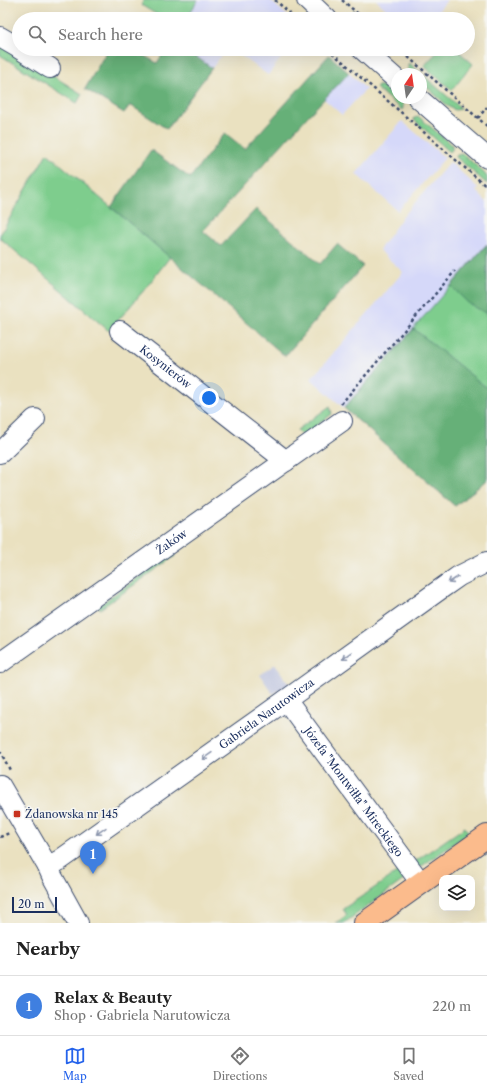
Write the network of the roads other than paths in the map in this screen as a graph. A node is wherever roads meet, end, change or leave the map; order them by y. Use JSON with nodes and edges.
{"nodes":[{"id":1,"x":0,"y":37,"type":"edge"},
{"id":2,"x":12,"y":44,"type":"edge"},
{"id":3,"x":31,"y":56,"type":"edge"},
{"id":4,"x":370,"y":56,"type":"edge"},
{"id":5,"x":50,"y":68,"type":"dead end"},
{"id":6,"x":391,"y":75,"type":"edge"},
{"id":7,"x":425,"y":104,"type":"edge"},
{"id":8,"x":487,"y":158,"type":"edge"},
{"id":9,"x":120,"y":331,"type":"dead end"},
{"id":10,"x":35,"y":419,"type":"dead end"},
{"id":11,"x":342,"y":421,"type":"road end"},
{"id":12,"x":0,"y":453,"type":"edge"},
{"id":13,"x":286,"y":462,"type":"junction"},
{"id":14,"x":487,"y":562,"type":"edge"},
{"id":15,"x":0,"y":663,"type":"edge"},
{"id":16,"x":286,"y":700,"type":"junction"},
{"id":17,"x":0,"y":785,"type":"edge"},
{"id":18,"x":487,"y":836,"type":"edge"},
{"id":19,"x":48,"y":867,"type":"junction"},
{"id":20,"x":421,"y":883,"type":"junction"},
{"id":21,"x":78,"y":923,"type":"edge"},
{"id":22,"x":365,"y":923,"type":"edge"}],
"edges":[{"from":1,"to":2,"type":"street"},
{"from":3,"to":5,"type":"street"},
{"from":4,"to":6,"type":"street"},
{"from":7,"to":8,"type":"street"},
{"from":9,"to":13,"type":"street","name":"Kosynierów"},
{"from":10,"to":12,"type":"street"},
{"from":11,"to":13,"type":"street","name":"Żaków"},
{"from":13,"to":15,"type":"street","name":"Żaków"},
{"from":14,"to":16,"type":"street","name":"Gabriela Narutowicza","one_way":true},
{"from":16,"to":19,"type":"street","name":"Gabriela Narutowicza","one_way":true},
{"from":16,"to":20,"type":"street","name":"Józefa \"Montwiłła\" Mireckiego"},
{"from":17,"to":19,"type":"street"},
{"from":18,"to":20,"type":"main road"},
{"from":19,"to":21,"type":"street"},
{"from":20,"to":22,"type":"main road"}]}
